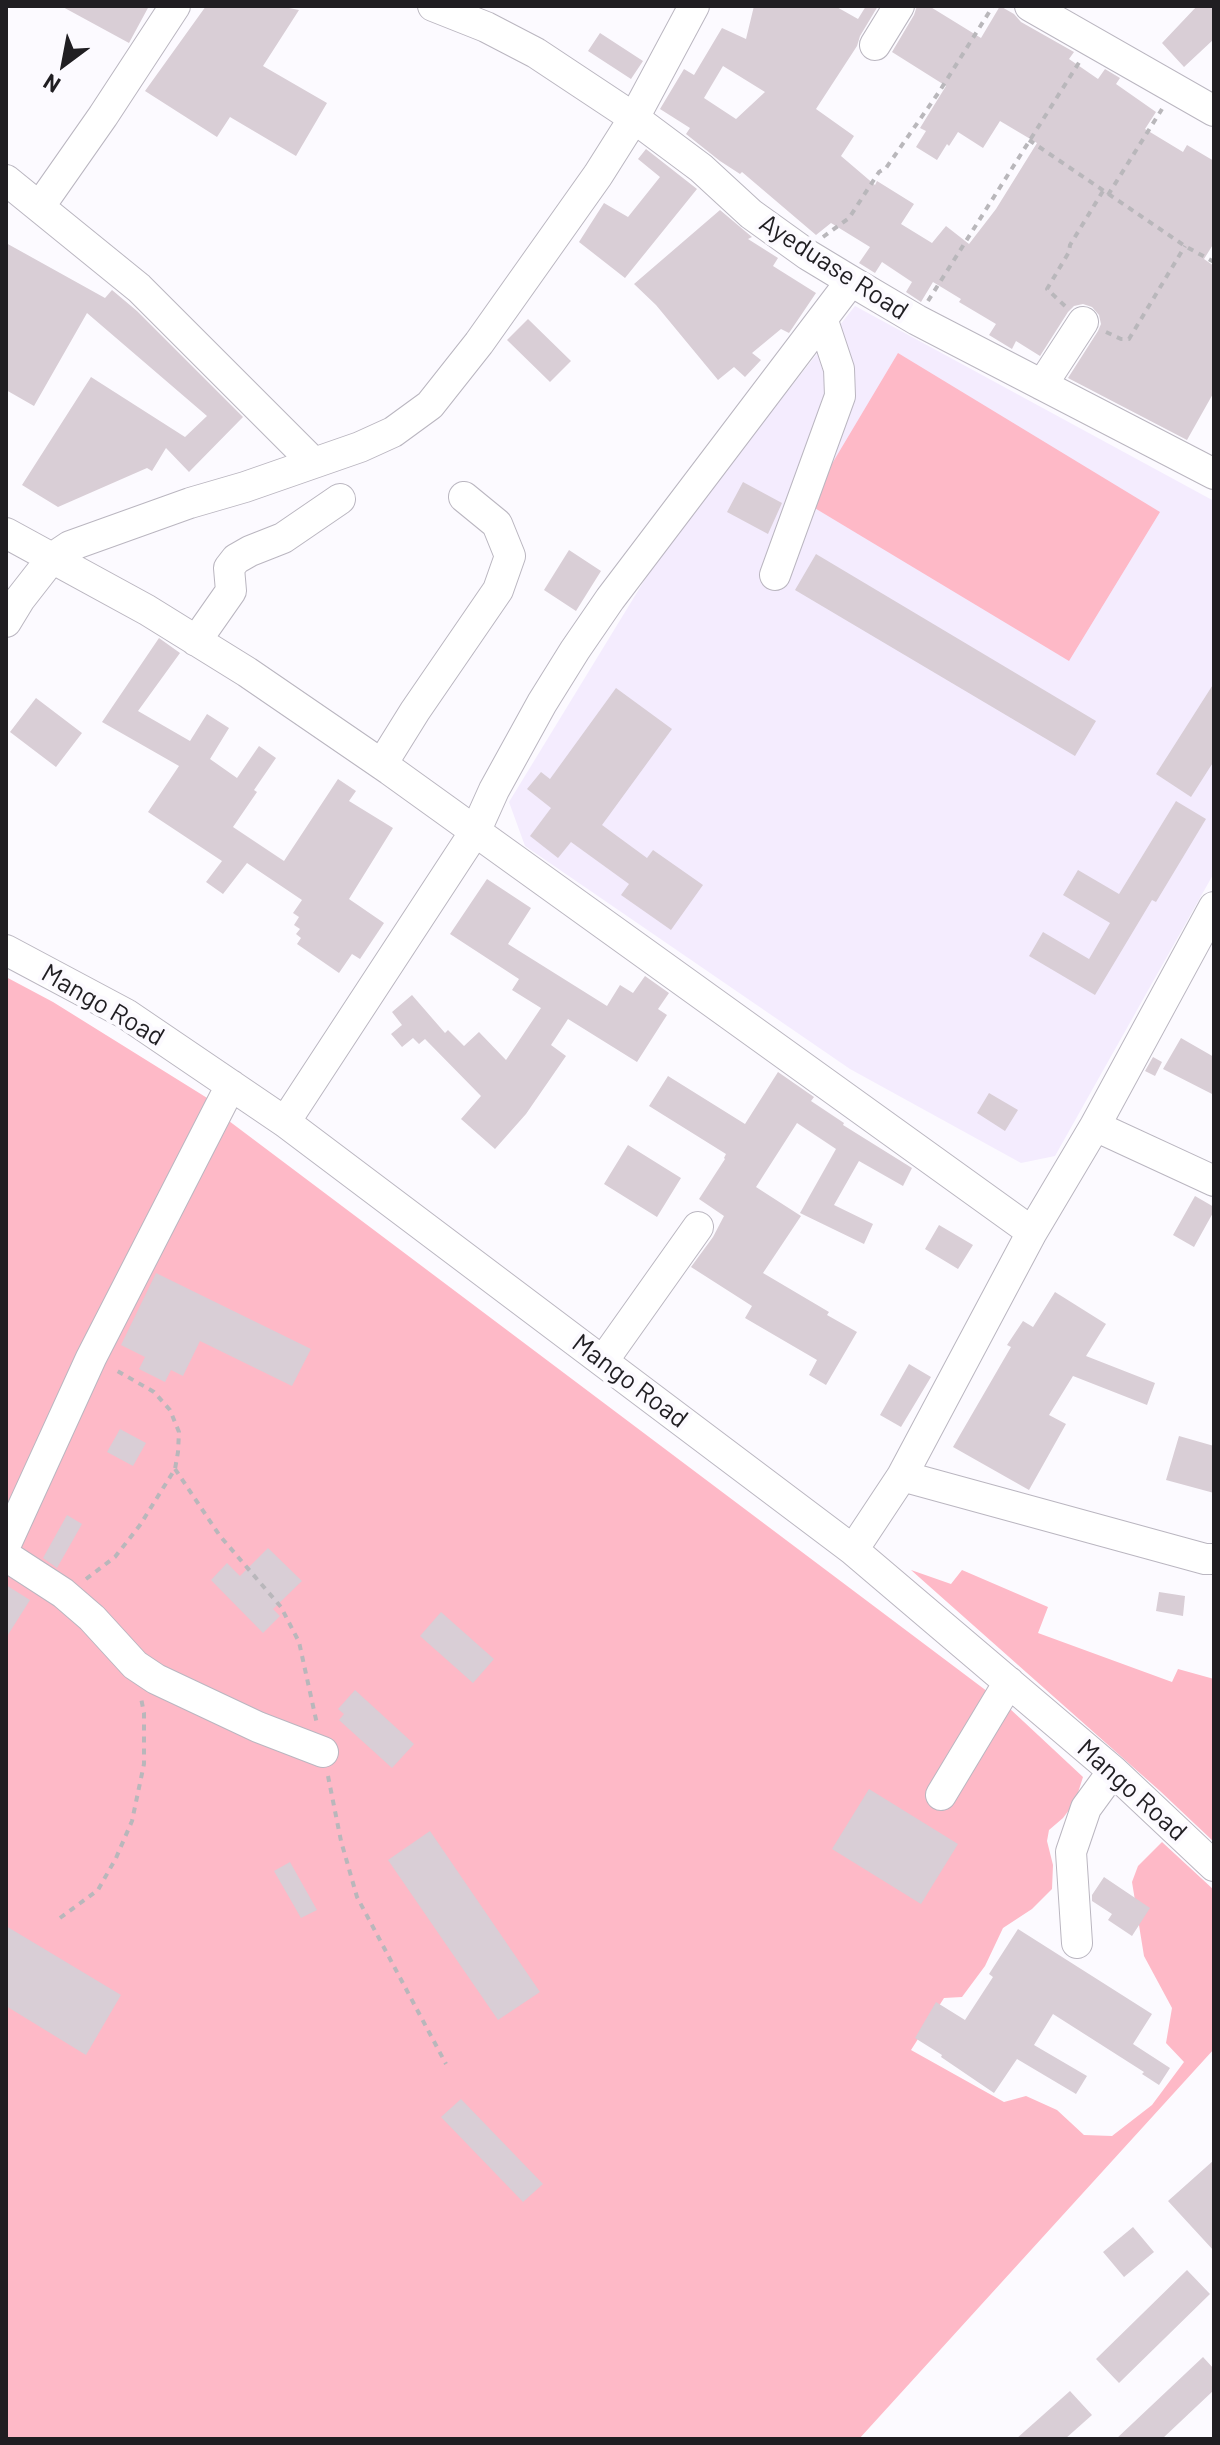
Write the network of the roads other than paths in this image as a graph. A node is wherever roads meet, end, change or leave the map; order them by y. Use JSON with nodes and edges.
{"nodes":[{"id":1,"x":175,"y":6,"type":"edge"},
{"id":2,"x":433,"y":6,"type":"edge"},
{"id":3,"x":694,"y":6,"type":"edge"},
{"id":4,"x":899,"y":6,"type":"edge"},
{"id":5,"x":1030,"y":6,"type":"edge"},
{"id":6,"x":875,"y":45,"type":"dead end"},
{"id":7,"x":1214,"y":111,"type":"edge"},
{"id":8,"x":634,"y":118,"type":"junction"},
{"id":9,"x":6,"y":180,"type":"edge"},
{"id":10,"x":40,"y":206,"type":"junction"},
{"id":11,"x":851,"y":281,"type":"junction"},
{"id":12,"x":823,"y":321,"type":"junction"},
{"id":13,"x":1083,"y":322,"type":"road end"},
{"id":14,"x":1042,"y":385,"type":"junction"},
{"id":15,"x":313,"y":462,"type":"junction"},
{"id":16,"x":1214,"y":474,"type":"edge"},
{"id":17,"x":464,"y":497,"type":"dead end"},
{"id":18,"x":340,"y":499,"type":"dead end"},
{"id":19,"x":6,"y":533,"type":"edge"},
{"id":20,"x":52,"y":558,"type":"junction"},
{"id":21,"x":775,"y":575,"type":"dead end"},
{"id":22,"x":6,"y":622,"type":"edge"},
{"id":23,"x":196,"y":641,"type":"junction"},
{"id":24,"x":382,"y":764,"type":"junction"},
{"id":25,"x":476,"y":830,"type":"junction"},
{"id":26,"x":1214,"y":907,"type":"edge"},
{"id":27,"x":6,"y":950,"type":"edge"},
{"id":28,"x":231,"y":1085,"type":"junction"},
{"id":29,"x":285,"y":1122,"type":"junction"},
{"id":30,"x":1095,"y":1126,"type":"junction"},
{"id":31,"x":1214,"y":1181,"type":"edge"},
{"id":32,"x":698,"y":1227,"type":"dead end"},
{"id":33,"x":1032,"y":1232,"type":"junction"},
{"id":34,"x":603,"y":1361,"type":"junction"},
{"id":35,"x":902,"y":1476,"type":"junction"},
{"id":36,"x":6,"y":1544,"type":"edge"},
{"id":37,"x":853,"y":1550,"type":"junction"},
{"id":38,"x":6,"y":1556,"type":"edge"},
{"id":39,"x":1214,"y":1559,"type":"edge"},
{"id":40,"x":1009,"y":1682,"type":"junction"},
{"id":41,"x":323,"y":1752,"type":"dead end"},
{"id":42,"x":1113,"y":1771,"type":"junction"},
{"id":43,"x":941,"y":1795,"type":"dead end"},
{"id":44,"x":1214,"y":1866,"type":"edge"},
{"id":45,"x":1077,"y":1943,"type":"dead end"}],
"edges":[{"from":1,"to":10,"type":"street"},
{"from":2,"to":8,"type":"street","name":"Ayeduase Road"},
{"from":3,"to":8,"type":"street"},
{"from":4,"to":6,"type":"street"},
{"from":5,"to":7,"type":"street"},
{"from":8,"to":11,"type":"street","name":"Ayeduase Road"},
{"from":8,"to":15,"type":"street"},
{"from":9,"to":10,"type":"street"},
{"from":10,"to":15,"type":"street"},
{"from":11,"to":12,"type":"street"},
{"from":11,"to":14,"type":"street","name":"Ayeduase Road"},
{"from":12,"to":21,"type":"street"},
{"from":12,"to":25,"type":"street"},
{"from":13,"to":14,"type":"street"},
{"from":14,"to":16,"type":"street","name":"Ayeduase Road"},
{"from":15,"to":20,"type":"street"},
{"from":17,"to":24,"type":"street"},
{"from":18,"to":23,"type":"street"},
{"from":19,"to":20,"type":"street"},
{"from":20,"to":22,"type":"street"},
{"from":20,"to":23,"type":"street"},
{"from":23,"to":24,"type":"street"},
{"from":24,"to":25,"type":"street"},
{"from":25,"to":29,"type":"street"},
{"from":25,"to":33,"type":"street"},
{"from":26,"to":30,"type":"street"},
{"from":27,"to":28,"type":"street","name":"Mango Road"},
{"from":28,"to":29,"type":"street","name":"Mango Road"},
{"from":28,"to":36,"type":"street"},
{"from":29,"to":34,"type":"street","name":"Mango Road"},
{"from":30,"to":31,"type":"street"},
{"from":30,"to":33,"type":"street"},
{"from":32,"to":34,"type":"street"},
{"from":33,"to":35,"type":"street"},
{"from":34,"to":37,"type":"street","name":"Mango Road"},
{"from":35,"to":37,"type":"street"},
{"from":35,"to":39,"type":"street"},
{"from":37,"to":40,"type":"street","name":"Mango Road"},
{"from":38,"to":41,"type":"street"},
{"from":40,"to":42,"type":"street","name":"Mango Road"},
{"from":40,"to":43,"type":"street"},
{"from":42,"to":44,"type":"street","name":"Mango Road"},
{"from":42,"to":45,"type":"street"}]}
